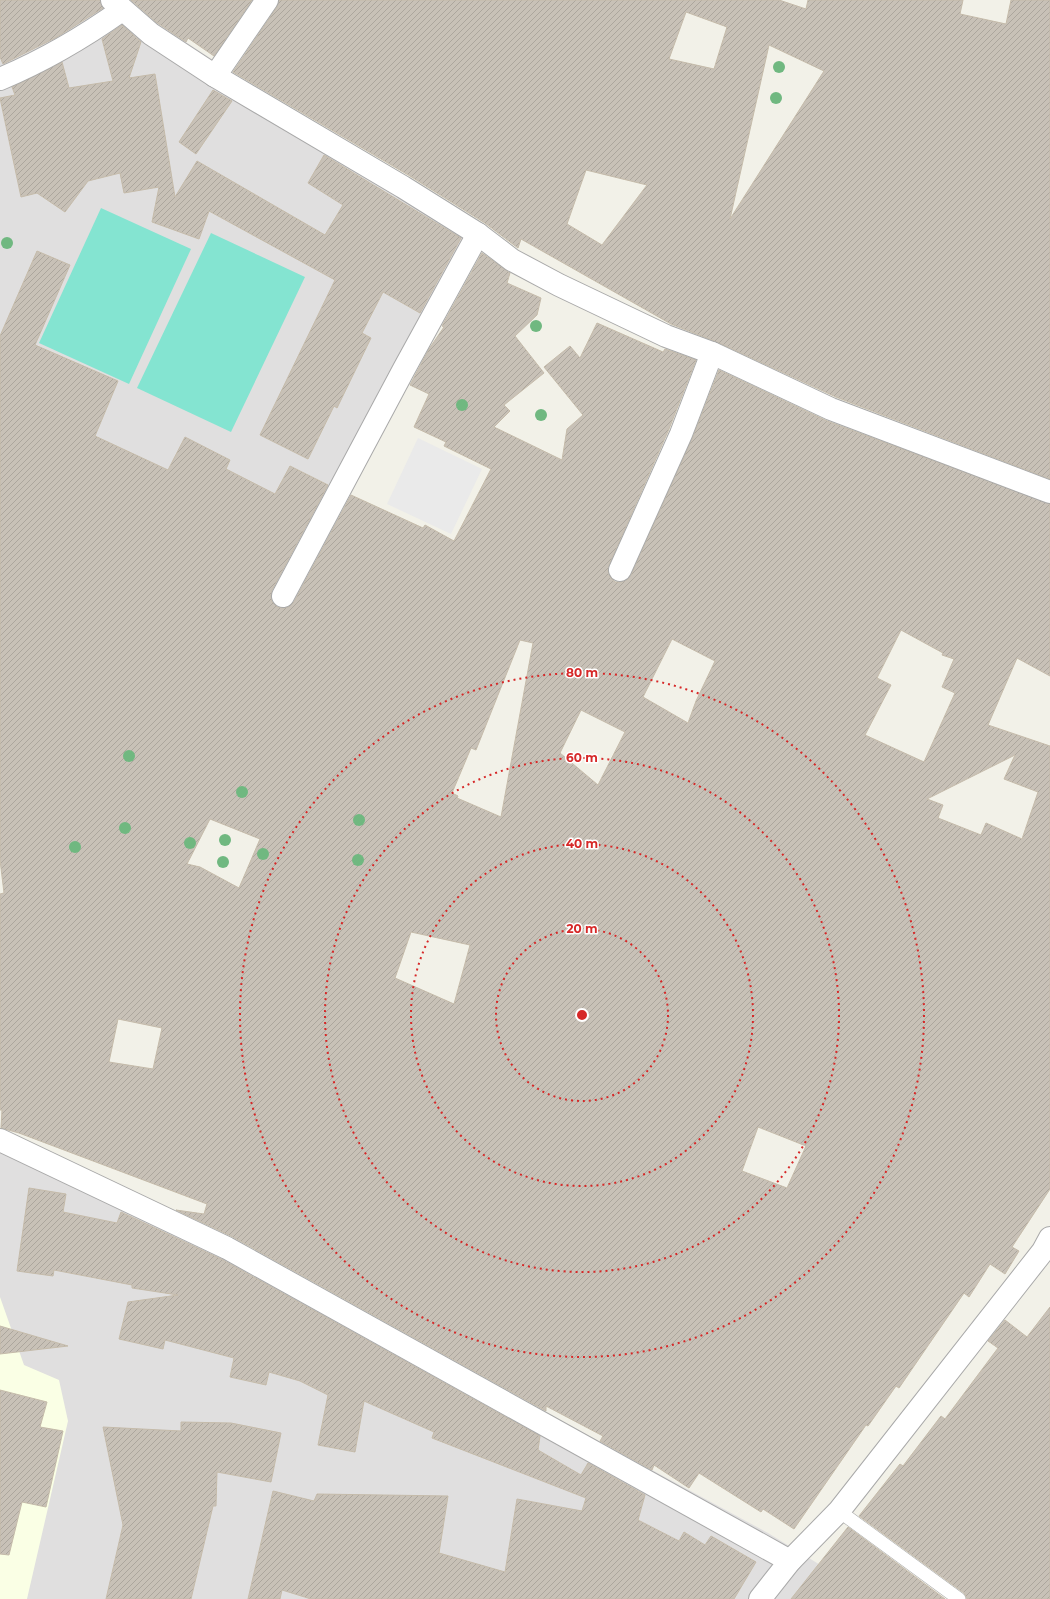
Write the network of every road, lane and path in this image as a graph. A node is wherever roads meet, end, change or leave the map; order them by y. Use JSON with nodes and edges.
{"nodes":[{"id":1,"x":267,"y":0,"type":"edge"},
{"id":2,"x":117,"y":5,"type":"edge"},
{"id":3,"x":215,"y":76,"type":"junction"},
{"id":4,"x":0,"y":79,"type":"edge"},
{"id":5,"x":478,"y":234,"type":"junction"},
{"id":6,"x":712,"y":353,"type":"junction"},
{"id":7,"x":1050,"y":492,"type":"edge"},
{"id":8,"x":620,"y":570,"type":"dead end"},
{"id":9,"x":284,"y":596,"type":"dead end"},
{"id":10,"x":0,"y":1140,"type":"edge"},
{"id":11,"x":1050,"y":1238,"type":"edge"},
{"id":12,"x":839,"y":1511,"type":"junction"},
{"id":13,"x":790,"y":1560,"type":"junction"},
{"id":14,"x":760,"y":1599,"type":"edge"},
{"id":15,"x":959,"y":1599,"type":"edge"}],
"edges":[{"from":1,"to":3,"type":"street"},
{"from":2,"to":3,"type":"street"},
{"from":2,"to":4,"type":"street"},
{"from":3,"to":5,"type":"street"},
{"from":5,"to":6,"type":"street"},
{"from":5,"to":9,"type":"street"},
{"from":6,"to":7,"type":"street"},
{"from":6,"to":8,"type":"street"},
{"from":10,"to":13,"type":"street"},
{"from":11,"to":12,"type":"street"},
{"from":12,"to":13,"type":"street"},
{"from":12,"to":15,"type":"lane"},
{"from":13,"to":14,"type":"street"}]}
